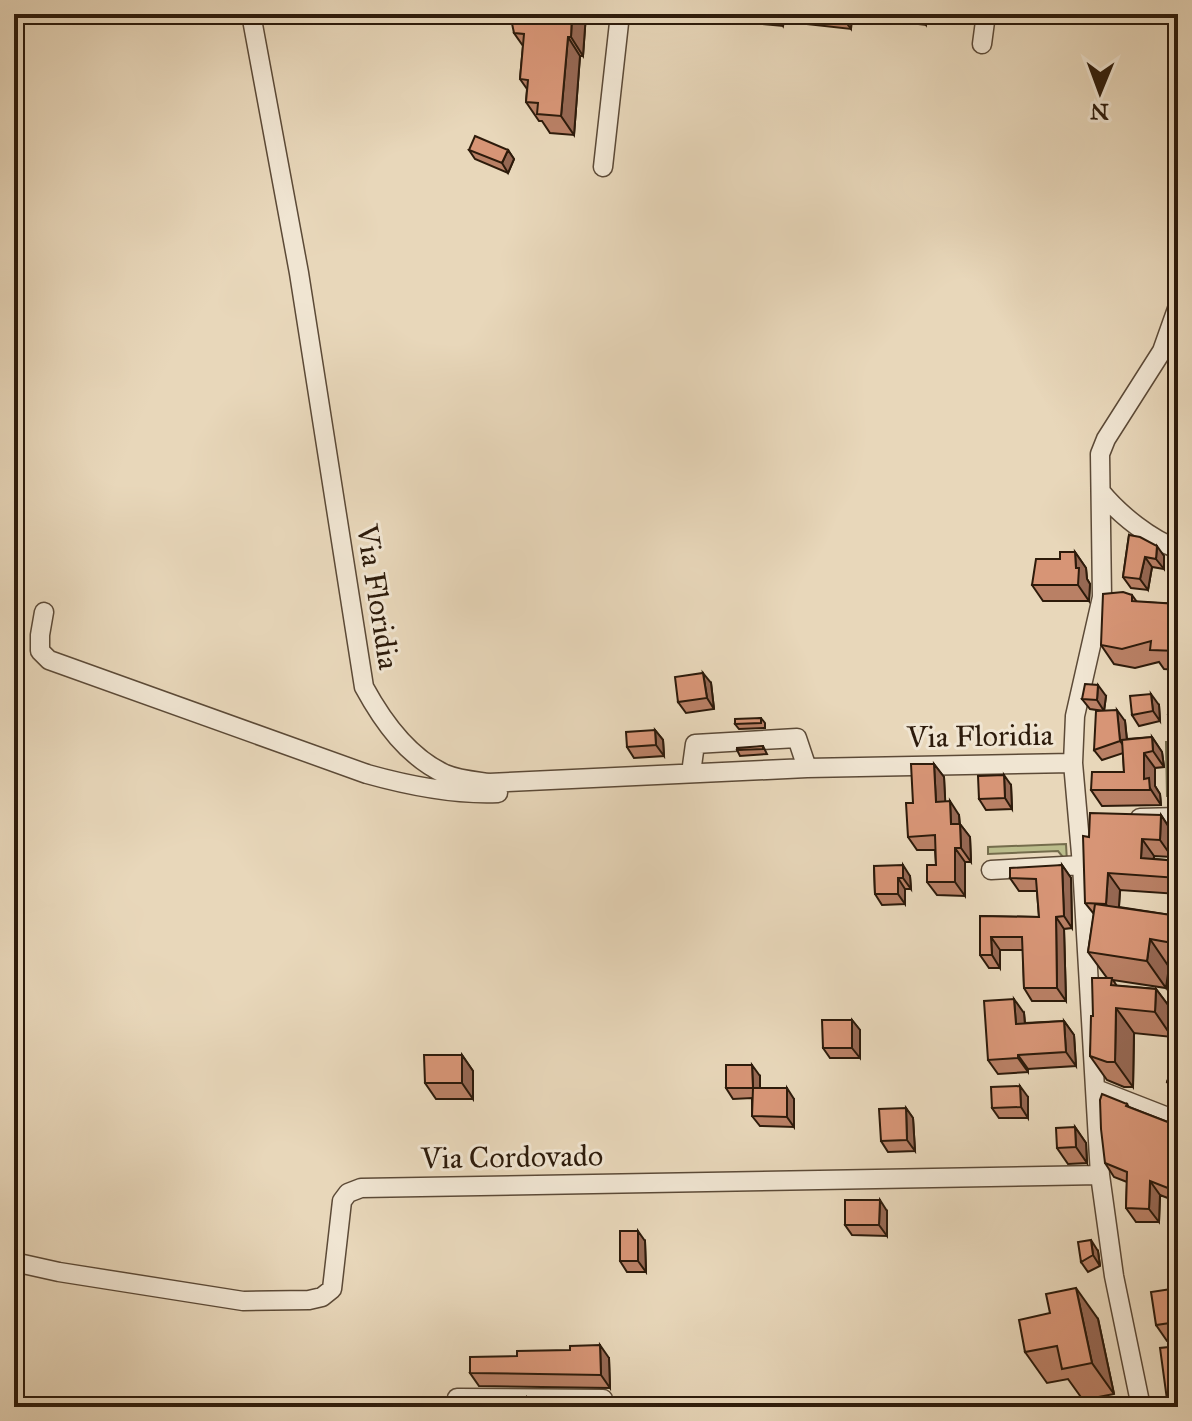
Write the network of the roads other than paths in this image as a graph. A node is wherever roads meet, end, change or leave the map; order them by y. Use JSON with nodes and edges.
{"nodes":[{"id":1,"x":251,"y":14,"type":"edge"},
{"id":2,"x":620,"y":14,"type":"edge"},
{"id":3,"x":986,"y":14,"type":"edge"},
{"id":4,"x":982,"y":44,"type":"dead end"},
{"id":5,"x":603,"y":167,"type":"dead end"},
{"id":6,"x":1178,"y":306,"type":"edge"},
{"id":7,"x":1170,"y":349,"type":"edge"},
{"id":8,"x":1101,"y":492,"type":"junction"},
{"id":9,"x":1178,"y":549,"type":"edge"},
{"id":10,"x":44,"y":612,"type":"dead end"},
{"id":11,"x":1073,"y":763,"type":"junction"},
{"id":12,"x":807,"y":768,"type":"junction"},
{"id":13,"x":691,"y":773,"type":"junction"},
{"id":14,"x":520,"y":783,"type":"junction"},
{"id":15,"x":1178,"y":817,"type":"edge"},
{"id":16,"x":1118,"y":818,"type":"edge"},
{"id":17,"x":1082,"y":865,"type":"junction"},
{"id":18,"x":991,"y":870,"type":"dead end"},
{"id":19,"x":1096,"y":1089,"type":"junction"},
{"id":20,"x":1178,"y":1121,"type":"edge"},
{"id":21,"x":1100,"y":1175,"type":"junction"},
{"id":22,"x":14,"y":1262,"type":"edge"},
{"id":23,"x":457,"y":1407,"type":"edge"},
{"id":24,"x":604,"y":1407,"type":"edge"},
{"id":25,"x":1141,"y":1407,"type":"edge"}],
"edges":[{"from":1,"to":14,"type":"street","name":"Via Floridia"},
{"from":2,"to":5,"type":"street"},
{"from":3,"to":4,"type":"street"},
{"from":6,"to":7,"type":"street"},
{"from":7,"to":8,"type":"street"},
{"from":8,"to":9,"type":"street"},
{"from":8,"to":11,"type":"street"},
{"from":10,"to":14,"type":"street"},
{"from":11,"to":12,"type":"street","name":"Via Floridia"},
{"from":11,"to":17,"type":"street"},
{"from":12,"to":13,"type":"street","name":"Via Floridia"},
{"from":12,"to":13,"type":"street"},
{"from":13,"to":14,"type":"street","name":"Via Floridia"},
{"from":15,"to":16,"type":"street"},
{"from":17,"to":18,"type":"street"},
{"from":17,"to":19,"type":"street"},
{"from":19,"to":20,"type":"street"},
{"from":19,"to":21,"type":"street"},
{"from":21,"to":22,"type":"street","name":"Via Cordovado"},
{"from":21,"to":25,"type":"street"},
{"from":23,"to":24,"type":"street"}]}
